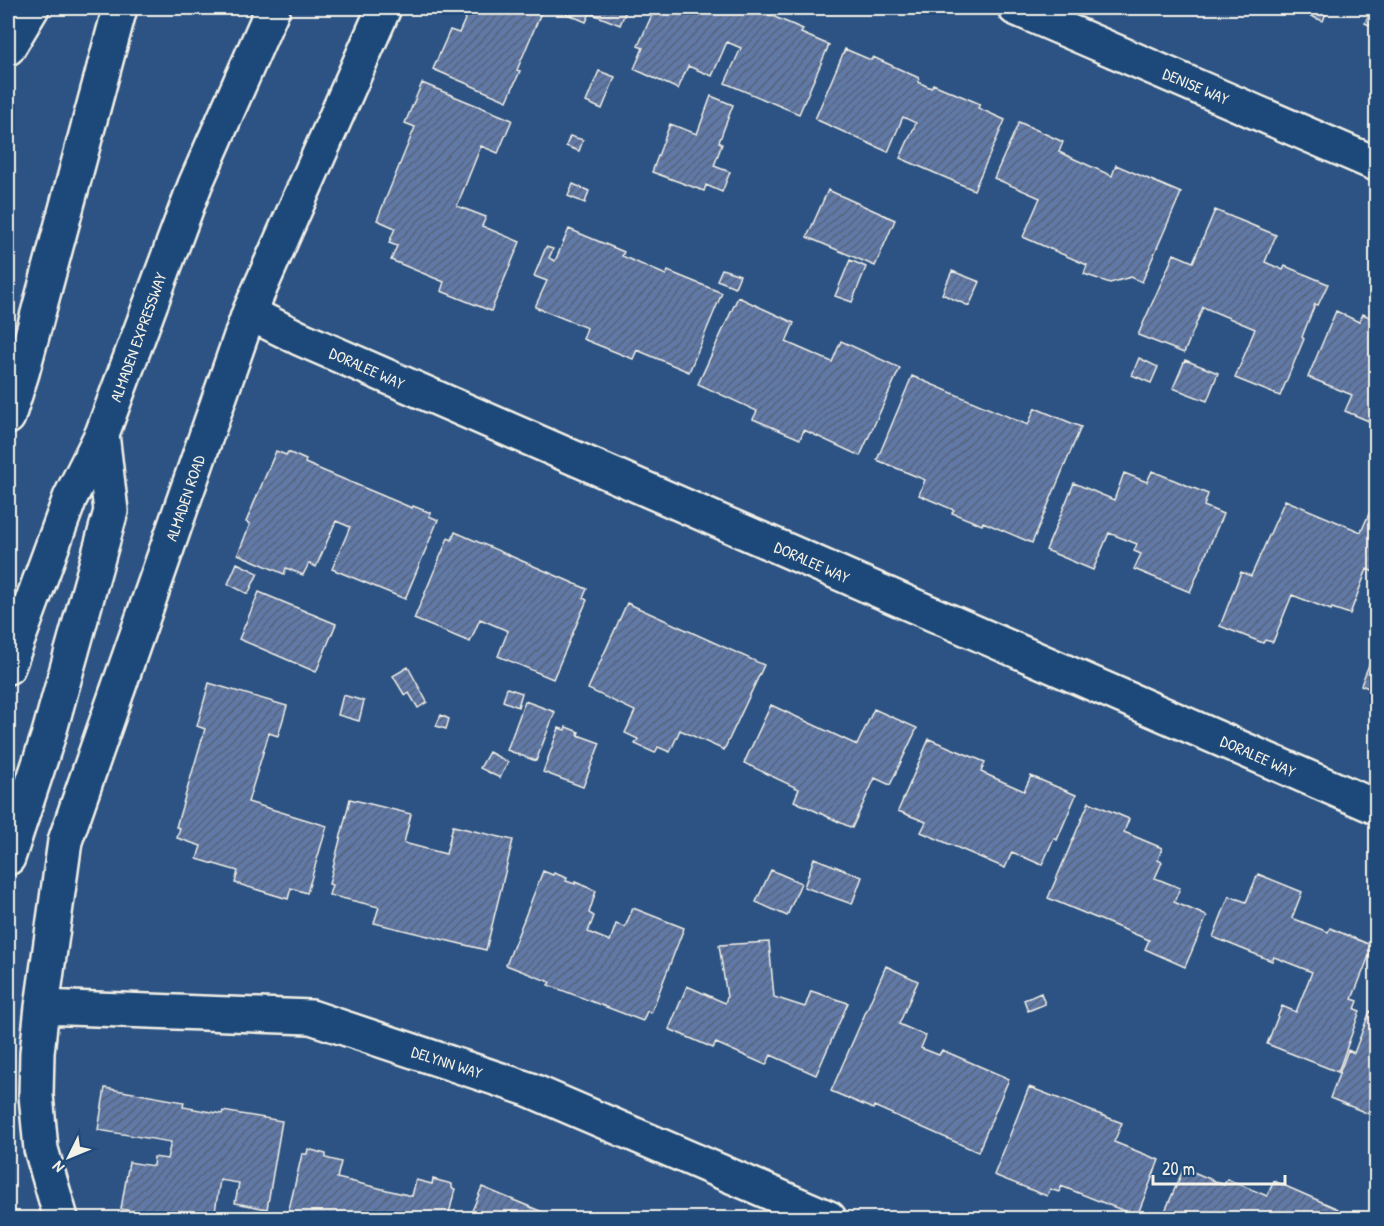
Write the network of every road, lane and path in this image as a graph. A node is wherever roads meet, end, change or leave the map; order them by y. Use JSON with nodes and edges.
{"nodes":[{"id":1,"x":32,"y":8,"type":"edge"},
{"id":2,"x":120,"y":8,"type":"edge"},
{"id":3,"x":273,"y":8,"type":"edge"},
{"id":4,"x":384,"y":8,"type":"edge"},
{"id":5,"x":1015,"y":8,"type":"edge"},
{"id":6,"x":8,"y":48,"type":"edge"},
{"id":7,"x":1377,"y":164,"type":"edge"},
{"id":8,"x":249,"y":314,"type":"junction"},
{"id":9,"x":8,"y":417,"type":"edge"},
{"id":10,"x":102,"y":434,"type":"junction"},
{"id":11,"x":8,"y":668,"type":"edge"},
{"id":12,"x":1377,"y":807,"type":"edge"},
{"id":13,"x":8,"y":858,"type":"edge"},
{"id":14,"x":42,"y":1007,"type":"junction"},
{"id":15,"x":61,"y":1218,"type":"edge"},
{"id":16,"x":829,"y":1218,"type":"edge"}],
"edges":[{"from":1,"to":6,"type":"street"},
{"from":2,"to":9,"type":"street"},
{"from":3,"to":10,"type":"street","name":"ALMADEN EXPRESSWAY"},
{"from":4,"to":8,"type":"street","name":"ALMADEN ROAD"},
{"from":5,"to":7,"type":"street","name":"DENISE WAY"},
{"from":8,"to":12,"type":"street","name":"DORALEE WAY"},
{"from":8,"to":14,"type":"street","name":"ALMADEN ROAD"},
{"from":10,"to":11,"type":"street","name":"ALMADEN EXPRESSWAY"},
{"from":10,"to":13,"type":"street"},
{"from":14,"to":15,"type":"street","name":"ALMADEN ROAD"},
{"from":14,"to":16,"type":"street","name":"DELYNN WAY"}]}
